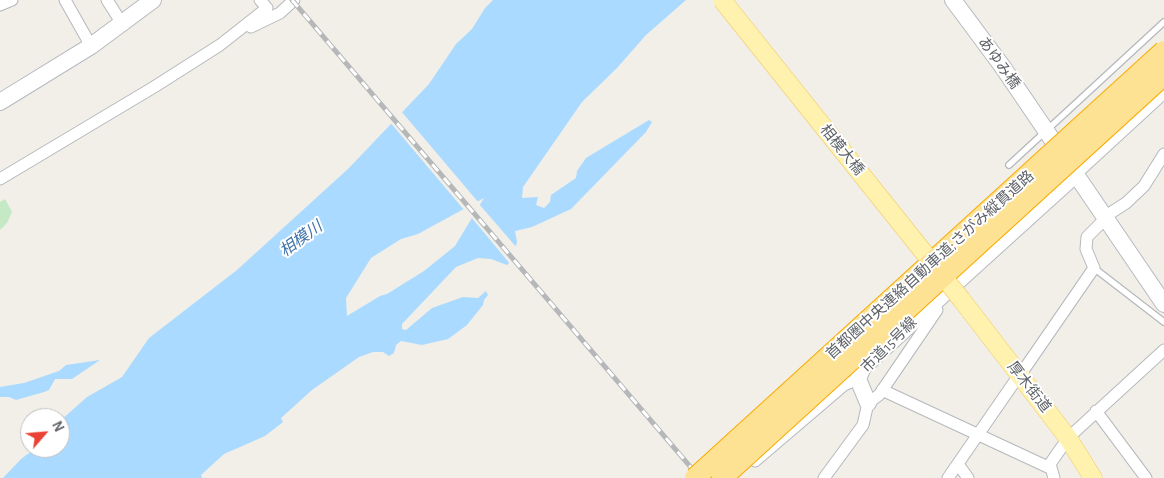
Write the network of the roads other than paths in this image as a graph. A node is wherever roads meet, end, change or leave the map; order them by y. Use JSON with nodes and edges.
{"nodes":[{"id":1,"x":12,"y":0,"type":"edge"},
{"id":2,"x":65,"y":0,"type":"edge"},
{"id":3,"x":107,"y":0,"type":"edge"},
{"id":4,"x":260,"y":0,"type":"edge"},
{"id":5,"x":294,"y":0,"type":"edge"},
{"id":6,"x":722,"y":0,"type":"edge"},
{"id":7,"x":953,"y":0,"type":"edge"},
{"id":8,"x":150,"y":1,"type":"edge"},
{"id":9,"x":0,"y":5,"type":"edge"},
{"id":10,"x":1164,"y":22,"type":"edge"},
{"id":11,"x":123,"y":25,"type":"junction"},
{"id":12,"x":242,"y":28,"type":"junction"},
{"id":13,"x":91,"y":46,"type":"junction"},
{"id":14,"x":1164,"y":51,"type":"edge"},
{"id":15,"x":1164,"y":75,"type":"edge"},
{"id":16,"x":1164,"y":93,"type":"edge"},
{"id":17,"x":0,"y":102,"type":"edge"},
{"id":18,"x":1044,"y":129,"type":"junction"},
{"id":19,"x":1164,"y":154,"type":"edge"},
{"id":20,"x":1010,"y":165,"type":"dead end"},
{"id":21,"x":1076,"y":174,"type":"junction"},
{"id":22,"x":0,"y":179,"type":"edge"},
{"id":23,"x":1106,"y":218,"type":"junction"},
{"id":24,"x":1094,"y":268,"type":"junction"},
{"id":25,"x":961,"y":299,"type":"joint"},
{"id":26,"x":1164,"y":304,"type":"edge"},
{"id":27,"x":936,"y":310,"type":"dead end"},
{"id":28,"x":1164,"y":322,"type":"edge"},
{"id":29,"x":1164,"y":350,"type":"edge"},
{"id":30,"x":1025,"y":368,"type":"dead end"},
{"id":31,"x":858,"y":379,"type":"junction"},
{"id":32,"x":1015,"y":381,"type":"dead end"},
{"id":33,"x":882,"y":390,"type":"junction"},
{"id":34,"x":868,"y":403,"type":"junction"},
{"id":35,"x":1096,"y":411,"type":"junction"},
{"id":36,"x":978,"y":435,"type":"junction"},
{"id":37,"x":1068,"y":438,"type":"junction"},
{"id":38,"x":958,"y":464,"type":"junction"},
{"id":39,"x":1052,"y":473,"type":"edge"},
{"id":40,"x":695,"y":478,"type":"edge"},
{"id":41,"x":722,"y":478,"type":"edge"},
{"id":42,"x":735,"y":478,"type":"edge"},
{"id":43,"x":824,"y":478,"type":"edge"},
{"id":44,"x":948,"y":478,"type":"edge"},
{"id":45,"x":968,"y":478,"type":"edge"},
{"id":46,"x":1093,"y":478,"type":"edge"},
{"id":47,"x":1146,"y":478,"type":"edge"}],
"edges":[{"from":1,"to":9,"type":"street"},
{"from":2,"to":13,"type":"street"},
{"from":3,"to":11,"type":"street"},
{"from":4,"to":12,"type":"street"},
{"from":5,"to":12,"type":"street"},
{"from":6,"to":25,"type":"main road","name":"相模大橋","bridge":true},
{"from":7,"to":18,"type":"street","name":"あゆみ橋"},
{"from":8,"to":11,"type":"street"},
{"from":10,"to":18,"type":"lane"},
{"from":11,"to":13,"type":"street"},
{"from":12,"to":22,"type":"street"},
{"from":13,"to":17,"type":"street"},
{"from":14,"to":40,"type":"highway","name":"首都圏中央連絡自動車道;さがみ縦貫道路","bridge":true},
{"from":15,"to":41,"type":"highway","name":"首都圏中央連絡自動車道;さがみ縦貫道路","bridge":true},
{"from":16,"to":21,"type":"street"},
{"from":18,"to":20,"type":"lane"},
{"from":18,"to":21,"type":"street","name":"あゆみ橋"},
{"from":19,"to":23,"type":"street"},
{"from":21,"to":23,"type":"street","name":"あゆみ橋"},
{"from":21,"to":31,"type":"street","name":"市道15号線"},
{"from":23,"to":24,"type":"street"},
{"from":23,"to":26,"type":"street","name":"あゆみ橋"},
{"from":24,"to":28,"type":"lane"},
{"from":24,"to":30,"type":"street"},
{"from":25,"to":37,"type":"main road","name":"厚木街道"},
{"from":27,"to":33,"type":"street"},
{"from":29,"to":35,"type":"street"},
{"from":31,"to":34,"type":"street","name":"市道15号線"},
{"from":31,"to":42,"type":"street"},
{"from":32,"to":36,"type":"street"},
{"from":33,"to":34,"type":"street"},
{"from":33,"to":36,"type":"street"},
{"from":34,"to":43,"type":"street"},
{"from":35,"to":37,"type":"street"},
{"from":35,"to":47,"type":"street"},
{"from":36,"to":38,"type":"street"},
{"from":36,"to":39,"type":"street"},
{"from":37,"to":39,"type":"street"},
{"from":37,"to":46,"type":"main road","name":"厚木街道"},
{"from":38,"to":44,"type":"street"},
{"from":38,"to":45,"type":"street"}]}
